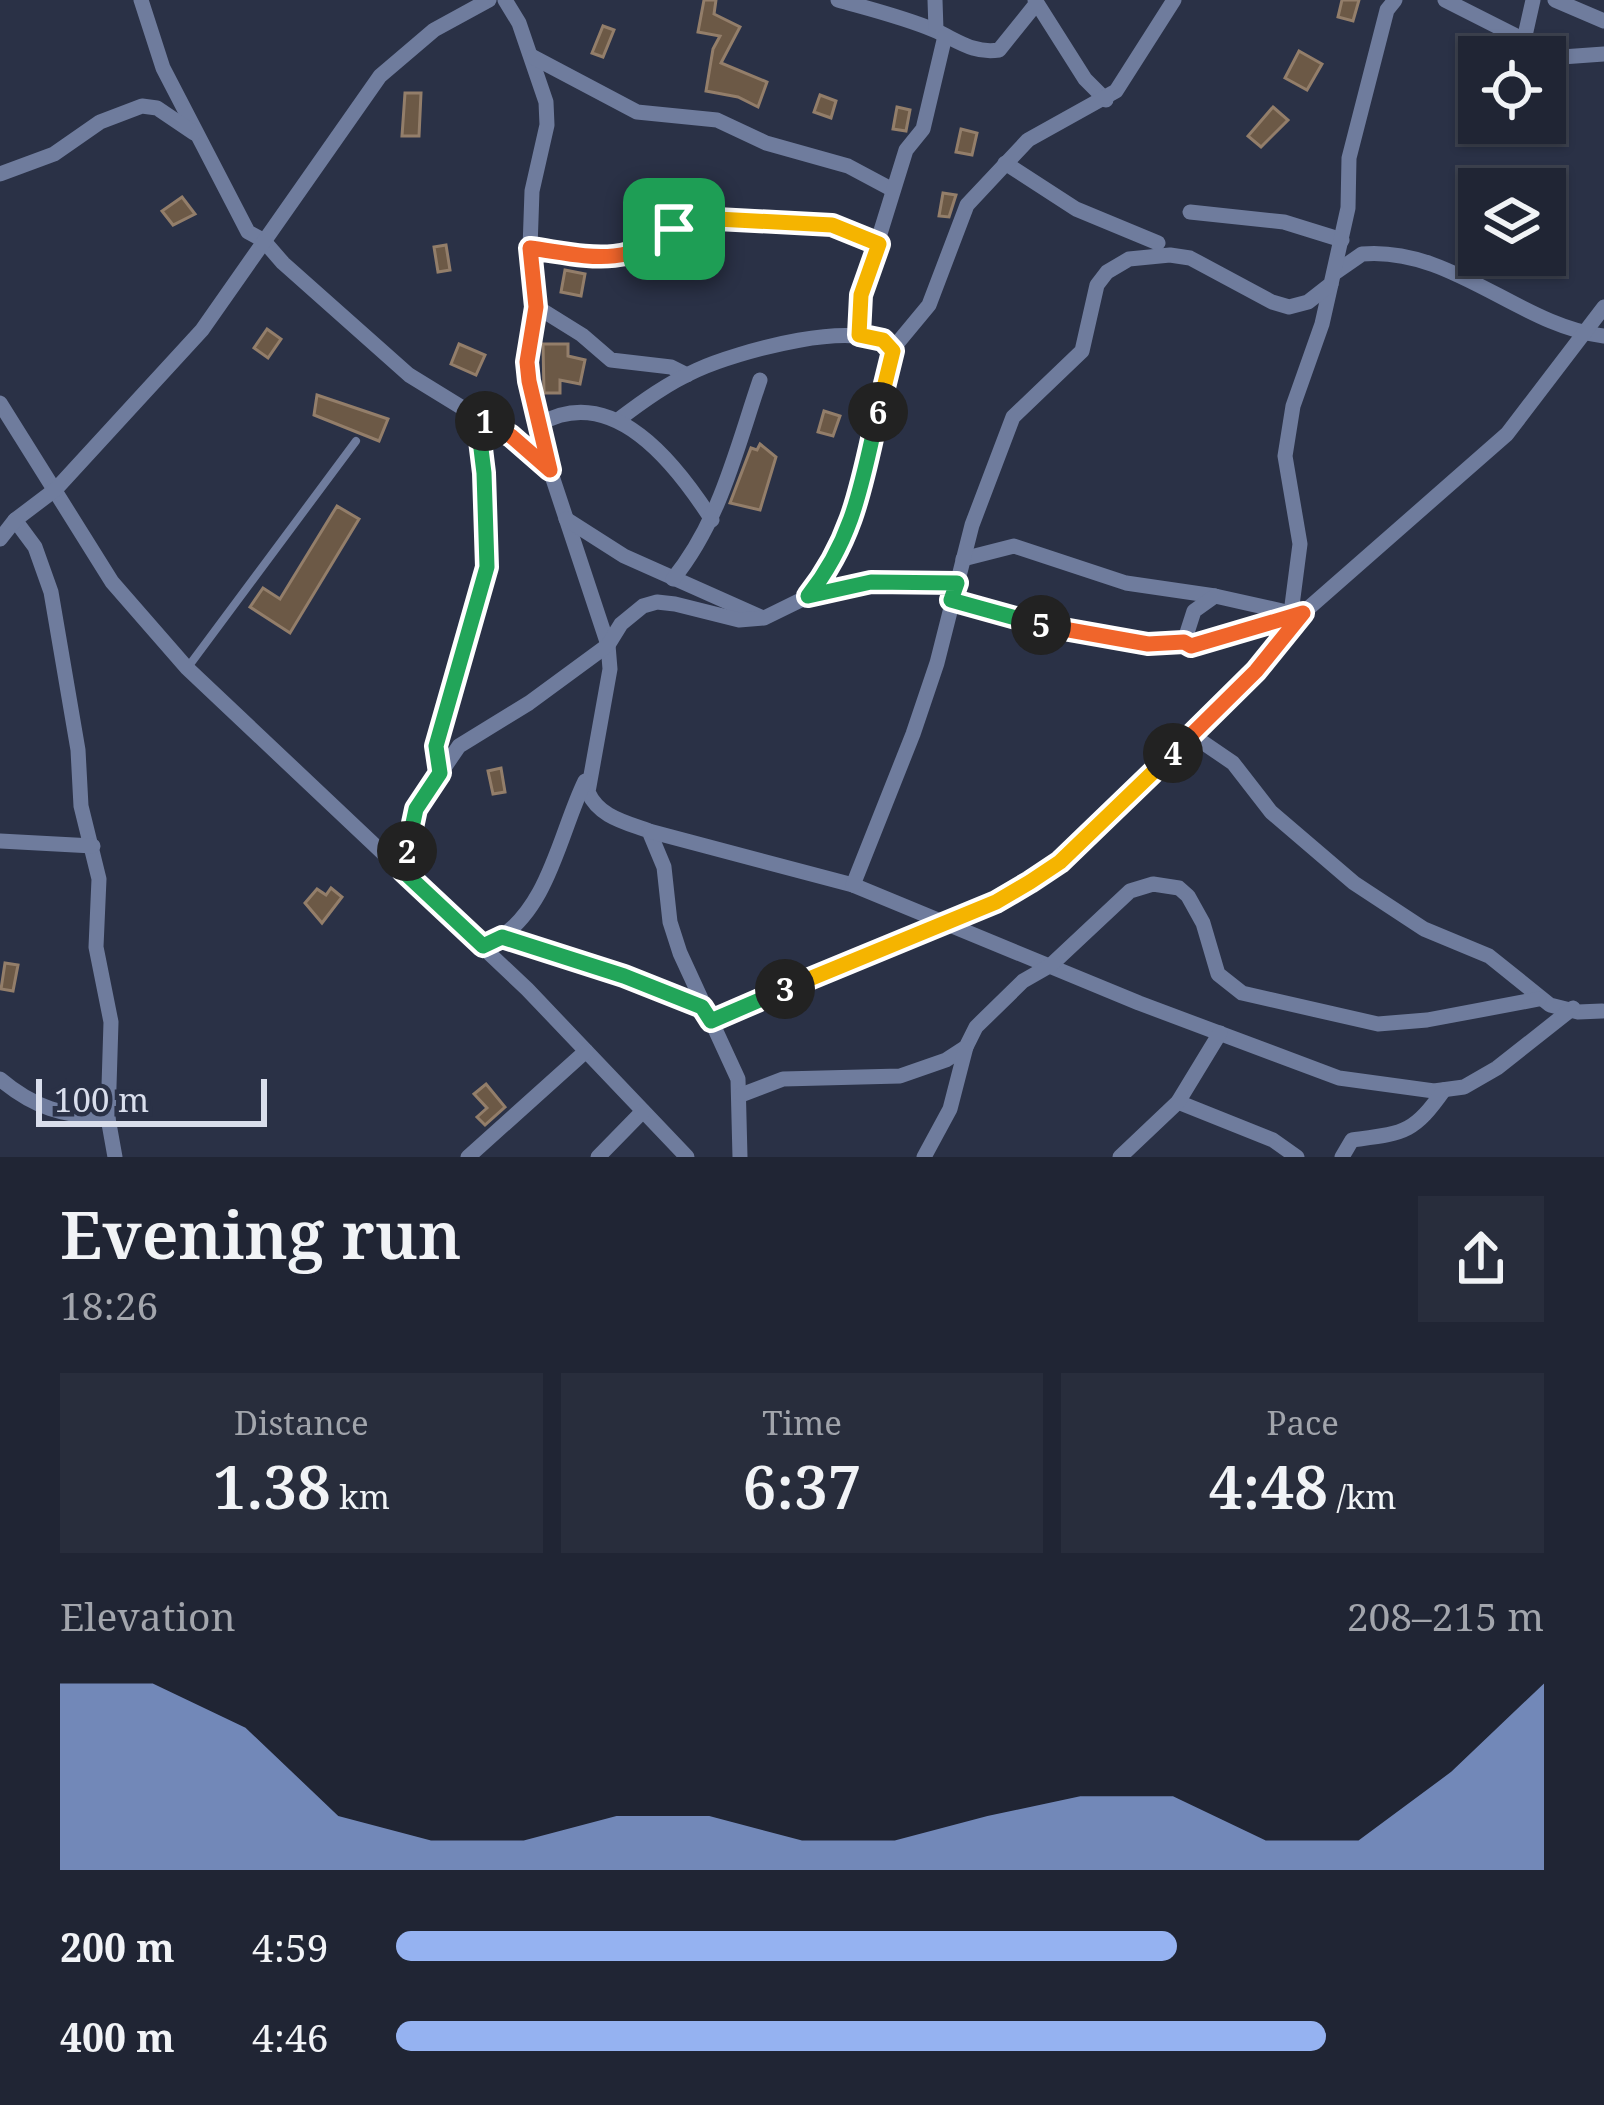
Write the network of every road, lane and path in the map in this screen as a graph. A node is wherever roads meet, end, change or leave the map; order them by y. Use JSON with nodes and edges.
{"nodes":[{"id":1,"x":141,"y":0,"type":"edge"},
{"id":2,"x":489,"y":0,"type":"edge"},
{"id":3,"x":505,"y":0,"type":"edge"},
{"id":4,"x":838,"y":0,"type":"edge"},
{"id":5,"x":935,"y":0,"type":"edge"},
{"id":6,"x":1174,"y":0,"type":"edge"},
{"id":7,"x":1395,"y":0,"type":"edge"},
{"id":8,"x":1445,"y":0,"type":"edge"},
{"id":9,"x":1533,"y":0,"type":"edge"},
{"id":10,"x":1555,"y":0,"type":"edge"},
{"id":11,"x":1035,"y":2,"type":"edge"},
{"id":12,"x":1604,"y":21,"type":"edge"},
{"id":13,"x":941,"y":33,"type":"junction"},
{"id":14,"x":1516,"y":36,"type":"edge"},
{"id":15,"x":1525,"y":36,"type":"edge"},
{"id":16,"x":1604,"y":54,"type":"edge"},
{"id":17,"x":533,"y":58,"type":"junction"},
{"id":18,"x":1566,"y":58,"type":"edge"},
{"id":19,"x":1106,"y":100,"type":"junction"},
{"id":20,"x":194,"y":134,"type":"junction"},
{"id":21,"x":1005,"y":163,"type":"junction"},
{"id":22,"x":0,"y":174,"type":"edge"},
{"id":23,"x":893,"y":190,"type":"junction"},
{"id":24,"x":1190,"y":212,"type":"dead end"},
{"id":25,"x":263,"y":240,"type":"junction"},
{"id":26,"x":1342,"y":240,"type":"junction"},
{"id":27,"x":1158,"y":243,"type":"dead end"},
{"id":28,"x":879,"y":244,"type":"junction"},
{"id":29,"x":530,"y":248,"type":"junction"},
{"id":30,"x":1334,"y":278,"type":"junction"},
{"id":31,"x":536,"y":307,"type":"junction"},
{"id":32,"x":1604,"y":307,"type":"edge"},
{"id":33,"x":1580,"y":333,"type":"junction"},
{"id":34,"x":859,"y":335,"type":"junction"},
{"id":35,"x":1604,"y":336,"type":"edge"},
{"id":36,"x":893,"y":351,"type":"junction"},
{"id":37,"x":687,"y":375,"type":"junction"},
{"id":38,"x":760,"y":380,"type":"dead end"},
{"id":39,"x":0,"y":403,"type":"edge"},
{"id":40,"x":477,"y":416,"type":"junction"},
{"id":41,"x":618,"y":420,"type":"junction"},
{"id":42,"x":540,"y":424,"type":"junction"},
{"id":43,"x":356,"y":441,"type":"dead end"},
{"id":44,"x":550,"y":470,"type":"junction"},
{"id":45,"x":56,"y":489,"type":"junction"},
{"id":46,"x":566,"y":519,"type":"junction"},
{"id":47,"x":15,"y":520,"type":"junction"},
{"id":48,"x":712,"y":520,"type":"junction"},
{"id":49,"x":0,"y":539,"type":"edge"},
{"id":50,"x":963,"y":559,"type":"junction"},
{"id":51,"x":673,"y":579,"type":"junction"},
{"id":52,"x":957,"y":583,"type":"junction"},
{"id":53,"x":808,"y":596,"type":"junction"},
{"id":54,"x":1215,"y":596,"type":"junction"},
{"id":55,"x":951,"y":600,"type":"junction"},
{"id":56,"x":1295,"y":615,"type":"junction"},
{"id":57,"x":764,"y":618,"type":"junction"},
{"id":58,"x":1184,"y":642,"type":"junction"},
{"id":59,"x":608,"y":645,"type":"junction"},
{"id":60,"x":187,"y":668,"type":"junction"},
{"id":61,"x":1192,"y":735,"type":"junction"},
{"id":62,"x":440,"y":773,"type":"junction"},
{"id":63,"x":590,"y":774,"type":"junction"},
{"id":64,"x":649,"y":831,"type":"junction"},
{"id":65,"x":0,"y":841,"type":"edge"},
{"id":66,"x":93,"y":846,"type":"junction"},
{"id":67,"x":403,"y":871,"type":"junction"},
{"id":68,"x":853,"y":885,"type":"junction"},
{"id":69,"x":949,"y":921,"type":"junction"},
{"id":70,"x":502,"y":937,"type":"junction"},
{"id":71,"x":483,"y":946,"type":"junction"},
{"id":72,"x":1051,"y":965,"type":"junction"},
{"id":73,"x":1539,"y":998,"type":"junction"},
{"id":74,"x":1573,"y":1008,"type":"junction"},
{"id":75,"x":1603,"y":1011,"type":"edge"},
{"id":76,"x":707,"y":1014,"type":"junction"},
{"id":77,"x":1220,"y":1033,"type":"junction"},
{"id":78,"x":966,"y":1047,"type":"junction"},
{"id":79,"x":586,"y":1051,"type":"junction"},
{"id":80,"x":0,"y":1079,"type":"edge"},
{"id":81,"x":1444,"y":1090,"type":"junction"},
{"id":82,"x":741,"y":1095,"type":"junction"},
{"id":83,"x":1178,"y":1102,"type":"junction"},
{"id":84,"x":643,"y":1112,"type":"junction"},
{"id":85,"x":108,"y":1118,"type":"junction"},
{"id":86,"x":115,"y":1157,"type":"edge"},
{"id":87,"x":468,"y":1157,"type":"edge"},
{"id":88,"x":598,"y":1157,"type":"edge"},
{"id":89,"x":688,"y":1157,"type":"edge"},
{"id":90,"x":740,"y":1157,"type":"edge"},
{"id":91,"x":924,"y":1157,"type":"edge"},
{"id":92,"x":1120,"y":1157,"type":"edge"},
{"id":93,"x":1297,"y":1157,"type":"edge"},
{"id":94,"x":1342,"y":1157,"type":"edge"}],
"edges":[{"from":1,"to":20,"type":"street"},
{"from":2,"to":25,"type":"street"},
{"from":3,"to":17,"type":"street"},
{"from":4,"to":13,"type":"street"},
{"from":5,"to":13,"type":"street"},
{"from":6,"to":19,"type":"street"},
{"from":7,"to":26,"type":"street"},
{"from":8,"to":14,"type":"street"},
{"from":9,"to":15,"type":"street"},
{"from":10,"to":12,"type":"street"},
{"from":11,"to":13,"type":"street"},
{"from":11,"to":19,"type":"street"},
{"from":13,"to":23,"type":"street"},
{"from":16,"to":18,"type":"street"},
{"from":17,"to":23,"type":"street"},
{"from":17,"to":29,"type":"street"},
{"from":19,"to":21,"type":"street"},
{"from":20,"to":22,"type":"street"},
{"from":20,"to":25,"type":"street"},
{"from":21,"to":27,"type":"street"},
{"from":21,"to":36,"type":"street"},
{"from":23,"to":28,"type":"street"},
{"from":24,"to":26,"type":"street"},
{"from":25,"to":40,"type":"street"},
{"from":25,"to":45,"type":"street"},
{"from":26,"to":30,"type":"street"},
{"from":28,"to":29,"type":"street"},
{"from":28,"to":34,"type":"street"},
{"from":29,"to":31,"type":"street"},
{"from":30,"to":33,"type":"street"},
{"from":30,"to":50,"type":"street"},
{"from":30,"to":56,"type":"street"},
{"from":31,"to":37,"type":"street"},
{"from":31,"to":42,"type":"street"},
{"from":32,"to":33,"type":"street"},
{"from":33,"to":35,"type":"street"},
{"from":33,"to":56,"type":"street"},
{"from":34,"to":36,"type":"street"},
{"from":34,"to":37,"type":"street"},
{"from":36,"to":53,"type":"street"},
{"from":37,"to":41,"type":"street"},
{"from":38,"to":48,"type":"street"},
{"from":39,"to":45,"type":"street"},
{"from":40,"to":44,"type":"street"},
{"from":40,"to":62,"type":"street"},
{"from":41,"to":42,"type":"street"},
{"from":41,"to":48,"type":"street"},
{"from":42,"to":44,"type":"street"},
{"from":43,"to":60,"type":"lane"},
{"from":44,"to":46,"type":"street"},
{"from":45,"to":47,"type":"street"},
{"from":45,"to":60,"type":"street"},
{"from":46,"to":51,"type":"street"},
{"from":46,"to":59,"type":"street"},
{"from":47,"to":49,"type":"street"},
{"from":47,"to":66,"type":"street"},
{"from":48,"to":51,"type":"street"},
{"from":50,"to":52,"type":"street"},
{"from":50,"to":54,"type":"street"},
{"from":51,"to":57,"type":"street"},
{"from":52,"to":53,"type":"street"},
{"from":52,"to":55,"type":"street"},
{"from":53,"to":57,"type":"street"},
{"from":54,"to":56,"type":"street"},
{"from":54,"to":58,"type":"street"},
{"from":55,"to":58,"type":"street"},
{"from":55,"to":68,"type":"street"},
{"from":56,"to":58,"type":"street"},
{"from":56,"to":61,"type":"street"},
{"from":57,"to":59,"type":"street"},
{"from":59,"to":62,"type":"street"},
{"from":59,"to":63,"type":"street"},
{"from":60,"to":67,"type":"street"},
{"from":61,"to":69,"type":"street"},
{"from":61,"to":73,"type":"street"},
{"from":62,"to":67,"type":"street"},
{"from":63,"to":64,"type":"street"},
{"from":63,"to":70,"type":"street"},
{"from":64,"to":68,"type":"street"},
{"from":64,"to":76,"type":"street"},
{"from":65,"to":66,"type":"street"},
{"from":66,"to":85,"type":"street"},
{"from":67,"to":71,"type":"street"},
{"from":68,"to":69,"type":"street"},
{"from":69,"to":72,"type":"street"},
{"from":69,"to":76,"type":"street"},
{"from":70,"to":71,"type":"street"},
{"from":70,"to":76,"type":"street"},
{"from":71,"to":79,"type":"street"},
{"from":72,"to":73,"type":"street"},
{"from":72,"to":77,"type":"street"},
{"from":72,"to":78,"type":"street"},
{"from":73,"to":74,"type":"street"},
{"from":74,"to":75,"type":"street"},
{"from":74,"to":81,"type":"street"},
{"from":76,"to":82,"type":"street"},
{"from":77,"to":81,"type":"street"},
{"from":77,"to":83,"type":"street"},
{"from":78,"to":82,"type":"street"},
{"from":78,"to":91,"type":"street"},
{"from":79,"to":84,"type":"street"},
{"from":79,"to":87,"type":"street"},
{"from":80,"to":85,"type":"street"},
{"from":81,"to":94,"type":"street"},
{"from":82,"to":90,"type":"street"},
{"from":83,"to":92,"type":"street"},
{"from":83,"to":93,"type":"street"},
{"from":84,"to":88,"type":"street"},
{"from":84,"to":89,"type":"street"},
{"from":85,"to":86,"type":"street"}]}
